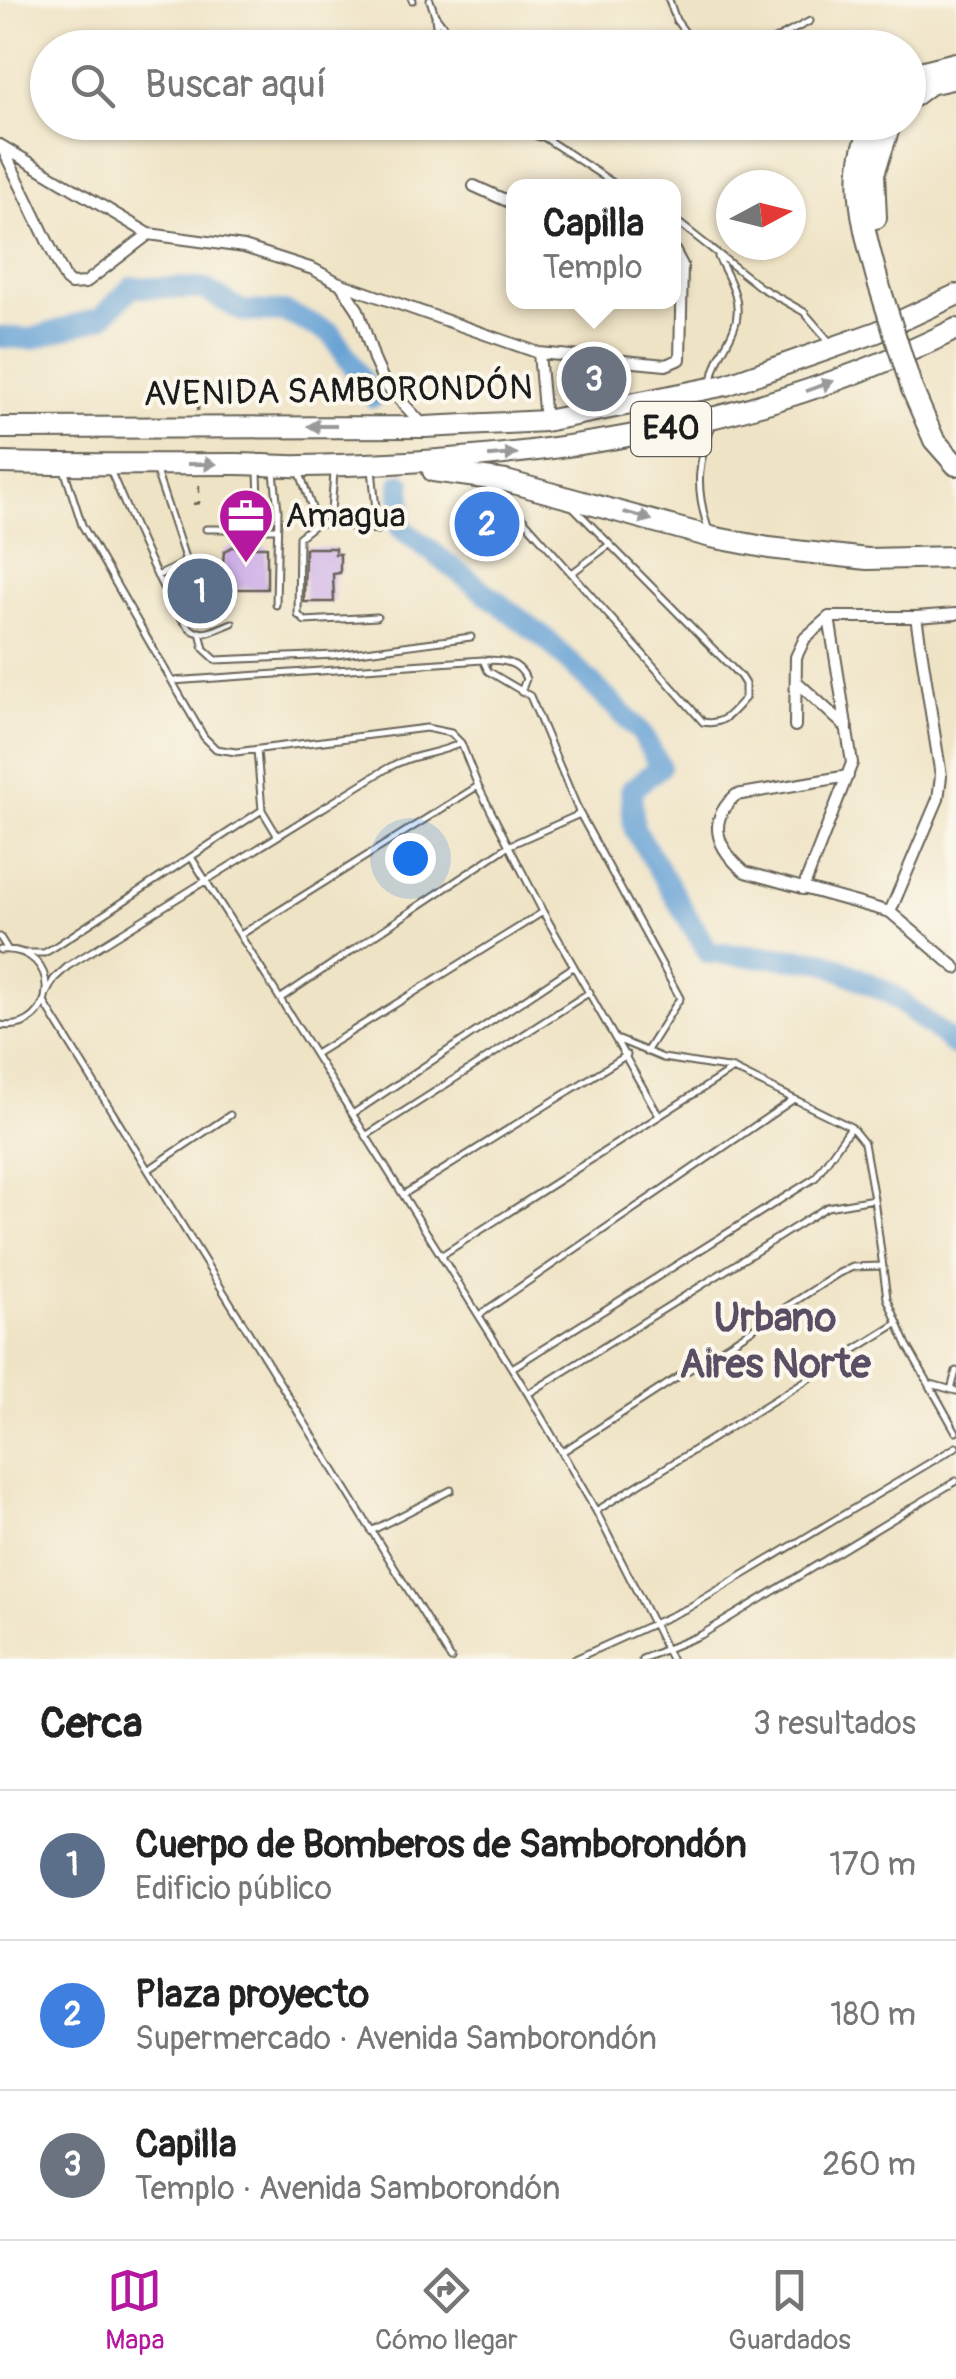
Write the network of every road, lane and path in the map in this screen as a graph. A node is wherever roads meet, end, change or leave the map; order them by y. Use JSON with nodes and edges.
{"nodes":[{"id":1,"x":430,"y":0,"type":"edge"},
{"id":2,"x":669,"y":0,"type":"edge"},
{"id":3,"x":436,"y":14,"type":"junction"},
{"id":4,"x":810,"y":22,"type":"dead end"},
{"id":5,"x":437,"y":30,"type":"edge"},
{"id":6,"x":447,"y":30,"type":"edge"},
{"id":7,"x":683,"y":30,"type":"edge"},
{"id":8,"x":794,"y":30,"type":"edge"},
{"id":9,"x":956,"y":63,"type":"edge"},
{"id":10,"x":926,"y":70,"type":"edge"},
{"id":11,"x":956,"y":78,"type":"edge"},
{"id":12,"x":926,"y":86,"type":"edge"},
{"id":13,"x":548,"y":140,"type":"edge"},
{"id":14,"x":868,"y":140,"type":"edge"},
{"id":15,"x":885,"y":140,"type":"edge"},
{"id":16,"x":1,"y":146,"type":"edge"},
{"id":17,"x":607,"y":179,"type":"edge"},
{"id":18,"x":474,"y":186,"type":"dead end"},
{"id":19,"x":506,"y":200,"type":"edge"},
{"id":20,"x":681,"y":223,"type":"edge"},
{"id":21,"x":149,"y":234,"type":"junction"},
{"id":22,"x":716,"y":254,"type":"edge"},
{"id":23,"x":720,"y":260,"type":"edge"},
{"id":24,"x":724,"y":260,"type":"edge"},
{"id":25,"x":681,"y":263,"type":"edge"},
{"id":26,"x":884,"y":280,"type":"junction"},
{"id":27,"x":340,"y":282,"type":"junction"},
{"id":28,"x":956,"y":295,"type":"edge"},
{"id":29,"x":956,"y":329,"type":"edge"},
{"id":30,"x":834,"y":347,"type":"junction"},
{"id":31,"x":539,"y":353,"type":"junction"},
{"id":32,"x":916,"y":388,"type":"junction"},
{"id":33,"x":710,"y":389,"type":"junction"},
{"id":34,"x":193,"y":393,"type":"dead end"},
{"id":35,"x":714,"y":420,"type":"junction"},
{"id":36,"x":545,"y":421,"type":"junction"},
{"id":37,"x":198,"y":426,"type":"junction"},
{"id":38,"x":120,"y":427,"type":"junction"},
{"id":39,"x":425,"y":427,"type":"junction"},
{"id":40,"x":0,"y":428,"type":"edge"},
{"id":41,"x":956,"y":453,"type":"edge"},
{"id":42,"x":0,"y":463,"type":"edge"},
{"id":43,"x":371,"y":463,"type":"junction"},
{"id":44,"x":62,"y":464,"type":"junction"},
{"id":45,"x":108,"y":464,"type":"junction"},
{"id":46,"x":143,"y":464,"type":"junction"},
{"id":47,"x":199,"y":464,"type":"junction"},
{"id":48,"x":265,"y":464,"type":"junction"},
{"id":49,"x":335,"y":465,"type":"junction"},
{"id":50,"x":298,"y":466,"type":"junction"},
{"id":51,"x":956,"y":466,"type":"edge"},
{"id":52,"x":486,"y":478,"type":"junction"},
{"id":53,"x":561,"y":494,"type":"junction"},
{"id":54,"x":193,"y":504,"type":"dead end"},
{"id":55,"x":316,"y":524,"type":"junction"},
{"id":56,"x":330,"y":524,"type":"junction"},
{"id":57,"x":206,"y":529,"type":"dead end"},
{"id":58,"x":260,"y":529,"type":"junction"},
{"id":59,"x":275,"y":529,"type":"junction"},
{"id":60,"x":711,"y":537,"type":"junction"},
{"id":61,"x":609,"y":546,"type":"junction"},
{"id":62,"x":956,"y":557,"type":"edge"},
{"id":63,"x":572,"y":574,"type":"junction"},
{"id":64,"x":156,"y":576,"type":"junction"},
{"id":65,"x":276,"y":605,"type":"dead end"},
{"id":66,"x":956,"y":614,"type":"edge"},
{"id":67,"x":377,"y":617,"type":"dead end"},
{"id":68,"x":829,"y":617,"type":"junction"},
{"id":69,"x":916,"y":618,"type":"junction"},
{"id":70,"x":232,"y":623,"type":"dead end"},
{"id":71,"x":200,"y":632,"type":"junction"},
{"id":72,"x":472,"y":638,"type":"dead end"},
{"id":73,"x":483,"y":660,"type":"junction"},
{"id":74,"x":172,"y":681,"type":"junction"},
{"id":75,"x":796,"y":682,"type":"junction"},
{"id":76,"x":521,"y":692,"type":"junction"},
{"id":77,"x":795,"y":726,"type":"dead end"},
{"id":78,"x":847,"y":728,"type":"junction"},
{"id":79,"x":461,"y":744,"type":"junction"},
{"id":80,"x":257,"y":750,"type":"junction"},
{"id":81,"x":848,"y":776,"type":"junction"},
{"id":82,"x":478,"y":786,"type":"junction"},
{"id":83,"x":262,"y":810,"type":"junction"},
{"id":84,"x":580,"y":814,"type":"junction"},
{"id":85,"x":276,"y":836,"type":"junction"},
{"id":86,"x":510,"y":844,"type":"junction"},
{"id":87,"x":192,"y":857,"type":"junction"},
{"id":88,"x":208,"y":879,"type":"junction"},
{"id":89,"x":803,"y":889,"type":"junction"},
{"id":90,"x":544,"y":912,"type":"junction"},
{"id":91,"x":890,"y":912,"type":"junction"},
{"id":92,"x":242,"y":934,"type":"junction"},
{"id":93,"x":0,"y":936,"type":"edge"},
{"id":94,"x":4,"y":950,"type":"edge"},
{"id":95,"x":24,"y":953,"type":"junction"},
{"id":96,"x":573,"y":968,"type":"junction"},
{"id":97,"x":956,"y":968,"type":"edge"},
{"id":98,"x":590,"y":992,"type":"junction"},
{"id":99,"x":45,"y":998,"type":"junction"},
{"id":100,"x":282,"y":998,"type":"junction"},
{"id":101,"x":0,"y":1024,"type":"edge"},
{"id":102,"x":618,"y":1040,"type":"junction"},
{"id":103,"x":646,"y":1052,"type":"junction"},
{"id":104,"x":316,"y":1054,"type":"junction"},
{"id":105,"x":626,"y":1056,"type":"junction"},
{"id":106,"x":733,"y":1069,"type":"junction"},
{"id":107,"x":794,"y":1099,"type":"junction"},
{"id":108,"x":354,"y":1114,"type":"junction"},
{"id":109,"x":658,"y":1114,"type":"junction"},
{"id":110,"x":230,"y":1115,"type":"dead end"},
{"id":111,"x":851,"y":1127,"type":"junction"},
{"id":112,"x":367,"y":1135,"type":"junction"},
{"id":113,"x":148,"y":1170,"type":"junction"},
{"id":114,"x":404,"y":1194,"type":"junction"},
{"id":115,"x":874,"y":1199,"type":"junction"},
{"id":116,"x":442,"y":1255,"type":"junction"},
{"id":117,"x":881,"y":1266,"type":"junction"},
{"id":118,"x":479,"y":1315,"type":"junction"},
{"id":119,"x":898,"y":1323,"type":"junction"},
{"id":120,"x":512,"y":1368,"type":"junction"},
{"id":121,"x":956,"y":1371,"type":"edge"},
{"id":122,"x":928,"y":1383,"type":"junction"},
{"id":123,"x":953,"y":1391,"type":"edge"},
{"id":124,"x":528,"y":1394,"type":"junction"},
{"id":125,"x":956,"y":1432,"type":"edge"},
{"id":126,"x":956,"y":1447,"type":"edge"},
{"id":127,"x":562,"y":1452,"type":"junction"},
{"id":128,"x":956,"y":1481,"type":"edge"},
{"id":129,"x":451,"y":1490,"type":"dead end"},
{"id":130,"x":596,"y":1511,"type":"junction"},
{"id":131,"x":371,"y":1531,"type":"junction"},
{"id":132,"x":654,"y":1622,"type":"junction"},
{"id":133,"x":666,"y":1649,"type":"junction"},
{"id":134,"x":451,"y":1659,"type":"edge"},
{"id":135,"x":575,"y":1659,"type":"edge"},
{"id":136,"x":642,"y":1659,"type":"edge"},
{"id":137,"x":671,"y":1659,"type":"edge"}],
"edges":[{"from":1,"to":3,"type":"lane"},
{"from":2,"to":7,"type":"lane"},
{"from":3,"to":5,"type":"lane"},
{"from":3,"to":6,"type":"lane"},
{"from":4,"to":8,"type":"lane"},
{"from":9,"to":10,"type":"highway"},
{"from":11,"to":12,"type":"highway"},
{"from":13,"to":17,"type":"lane"},
{"from":14,"to":26,"type":"highway"},
{"from":15,"to":26,"type":"highway"},
{"from":16,"to":21,"type":"street"},
{"from":16,"to":21,"type":"street"},
{"from":18,"to":19,"type":"street"},
{"from":20,"to":22,"type":"lane"},
{"from":21,"to":27,"type":"street"},
{"from":23,"to":33,"type":"lane"},
{"from":24,"to":30,"type":"lane"},
{"from":25,"to":31,"type":"street"},
{"from":26,"to":32,"type":"highway"},
{"from":27,"to":31,"type":"street"},
{"from":27,"to":39,"type":"street"},
{"from":28,"to":30,"type":"highway","name":"AVENIDA SAMBORONDÓN","number":"E40"},
{"from":35,"to":29,"type":"highway","name":"AVENIDA SAMBORONDÓN","number":"E40","one_way":true},
{"from":30,"to":33,"type":"highway","name":"AVENIDA SAMBORONDÓN","number":"E40"},
{"from":31,"to":36,"type":"street"},
{"from":32,"to":41,"type":"highway"},
{"from":32,"to":51,"type":"highway"},
{"from":33,"to":36,"type":"highway","name":"AVENIDA SAMBORONDÓN","number":"E40"},
{"from":34,"to":37,"type":"path"},
{"from":43,"to":35,"type":"highway","name":"AVENIDA SAMBORONDÓN","number":"E40","one_way":true},
{"from":35,"to":60,"type":"lane"},
{"from":36,"to":39,"type":"highway","name":"AVENIDA SAMBORONDÓN","number":"E40"},
{"from":37,"to":38,"type":"highway","name":"AVENIDA SAMBORONDÓN","number":"E40"},
{"from":39,"to":37,"type":"highway","name":"AVENIDA SAMBORONDÓN","number":"E40","one_way":true},
{"from":38,"to":40,"type":"highway","name":"AVENIDA SAMBORONDÓN","number":"E40"},
{"from":38,"to":46,"type":"highway"},
{"from":42,"to":44,"type":"highway","name":"AVENIDA SAMBORONDÓN","number":"E40"},
{"from":43,"to":49,"type":"highway","name":"AVENIDA SAMBORONDÓN","number":"E40"},
{"from":43,"to":52,"type":"highway"},
{"from":43,"to":56,"type":"lane"},
{"from":44,"to":45,"type":"highway","name":"AVENIDA SAMBORONDÓN","number":"E40"},
{"from":44,"to":74,"type":"lane"},
{"from":45,"to":46,"type":"highway","name":"AVENIDA SAMBORONDÓN","number":"E40"},
{"from":45,"to":64,"type":"lane"},
{"from":46,"to":47,"type":"highway","name":"AVENIDA SAMBORONDÓN","number":"E40"},
{"from":46,"to":64,"type":"lane"},
{"from":47,"to":48,"type":"highway","name":"AVENIDA SAMBORONDÓN","number":"E40","one_way":true},
{"from":47,"to":54,"type":"path"},
{"from":48,"to":50,"type":"highway","name":"AVENIDA SAMBORONDÓN","number":"E40"},
{"from":48,"to":58,"type":"lane"},
{"from":48,"to":59,"type":"lane"},
{"from":49,"to":50,"type":"highway","name":"AVENIDA SAMBORONDÓN","number":"E40"},
{"from":49,"to":56,"type":"lane"},
{"from":50,"to":55,"type":"lane"},
{"from":52,"to":53,"type":"highway"},
{"from":52,"to":63,"type":"lane"},
{"from":53,"to":60,"type":"highway","one_way":true},
{"from":53,"to":61,"type":"lane"},
{"from":55,"to":56,"type":"lane"},
{"from":55,"to":67,"type":"lane"},
{"from":57,"to":58,"type":"lane"},
{"from":58,"to":59,"type":"lane"},
{"from":59,"to":65,"type":"lane"},
{"from":60,"to":62,"type":"highway"},
{"from":61,"to":63,"type":"lane"},
{"from":61,"to":63,"type":"lane"},
{"from":64,"to":71,"type":"lane"},
{"from":66,"to":69,"type":"street"},
{"from":68,"to":69,"type":"street"},
{"from":68,"to":75,"type":"street"},
{"from":68,"to":78,"type":"street"},
{"from":69,"to":91,"type":"street"},
{"from":70,"to":71,"type":"lane"},
{"from":71,"to":72,"type":"lane"},
{"from":73,"to":74,"type":"lane"},
{"from":73,"to":76,"type":"lane"},
{"from":73,"to":76,"type":"lane"},
{"from":74,"to":80,"type":"lane"},
{"from":75,"to":77,"type":"street"},
{"from":75,"to":78,"type":"street"},
{"from":76,"to":84,"type":"lane"},
{"from":78,"to":81,"type":"street"},
{"from":79,"to":80,"type":"lane"},
{"from":79,"to":82,"type":"lane"},
{"from":79,"to":85,"type":"lane"},
{"from":80,"to":83,"type":"lane"},
{"from":81,"to":89,"type":"street"},
{"from":81,"to":89,"type":"street"},
{"from":82,"to":86,"type":"lane"},
{"from":82,"to":92,"type":"lane"},
{"from":83,"to":85,"type":"lane"},
{"from":83,"to":87,"type":"lane"},
{"from":84,"to":86,"type":"lane"},
{"from":84,"to":103,"type":"lane"},
{"from":85,"to":88,"type":"lane"},
{"from":86,"to":90,"type":"lane"},
{"from":86,"to":100,"type":"lane"},
{"from":87,"to":88,"type":"lane"},
{"from":87,"to":95,"type":"lane"},
{"from":88,"to":92,"type":"lane"},
{"from":88,"to":99,"type":"lane"},
{"from":89,"to":91,"type":"street"},
{"from":90,"to":96,"type":"lane"},
{"from":90,"to":104,"type":"lane"},
{"from":91,"to":97,"type":"street"},
{"from":92,"to":100,"type":"lane"},
{"from":93,"to":94,"type":"lane"},
{"from":94,"to":95,"type":"lane"},
{"from":95,"to":99,"type":"lane"},
{"from":96,"to":98,"type":"lane"},
{"from":96,"to":108,"type":"lane"},
{"from":98,"to":102,"type":"lane"},
{"from":98,"to":112,"type":"lane"},
{"from":99,"to":101,"type":"lane"},
{"from":99,"to":113,"type":"lane"},
{"from":100,"to":104,"type":"lane"},
{"from":102,"to":103,"type":"lane"},
{"from":102,"to":105,"type":"lane"},
{"from":103,"to":106,"type":"lane"},
{"from":104,"to":108,"type":"lane"},
{"from":105,"to":109,"type":"lane"},
{"from":105,"to":114,"type":"lane"},
{"from":106,"to":107,"type":"lane"},
{"from":106,"to":109,"type":"lane"},
{"from":107,"to":111,"type":"lane"},
{"from":107,"to":118,"type":"lane"},
{"from":108,"to":112,"type":"lane"},
{"from":109,"to":116,"type":"lane"},
{"from":110,"to":113,"type":"lane"},
{"from":111,"to":115,"type":"lane"},
{"from":111,"to":120,"type":"lane"},
{"from":112,"to":114,"type":"lane"},
{"from":113,"to":131,"type":"lane"},
{"from":114,"to":116,"type":"lane"},
{"from":115,"to":117,"type":"lane"},
{"from":115,"to":124,"type":"lane"},
{"from":116,"to":118,"type":"lane"},
{"from":117,"to":119,"type":"lane"},
{"from":117,"to":127,"type":"lane"},
{"from":118,"to":120,"type":"lane"},
{"from":119,"to":122,"type":"lane"},
{"from":119,"to":130,"type":"lane"},
{"from":120,"to":124,"type":"lane"},
{"from":121,"to":123,"type":"lane"},
{"from":122,"to":123,"type":"lane"},
{"from":122,"to":125,"type":"lane"},
{"from":124,"to":127,"type":"lane"},
{"from":126,"to":132,"type":"lane"},
{"from":127,"to":130,"type":"lane"},
{"from":128,"to":133,"type":"lane"},
{"from":129,"to":131,"type":"lane"},
{"from":130,"to":132,"type":"lane"},
{"from":131,"to":134,"type":"lane"},
{"from":132,"to":133,"type":"lane"},
{"from":132,"to":135,"type":"lane"},
{"from":133,"to":136,"type":"lane"},
{"from":133,"to":137,"type":"lane"}]}
